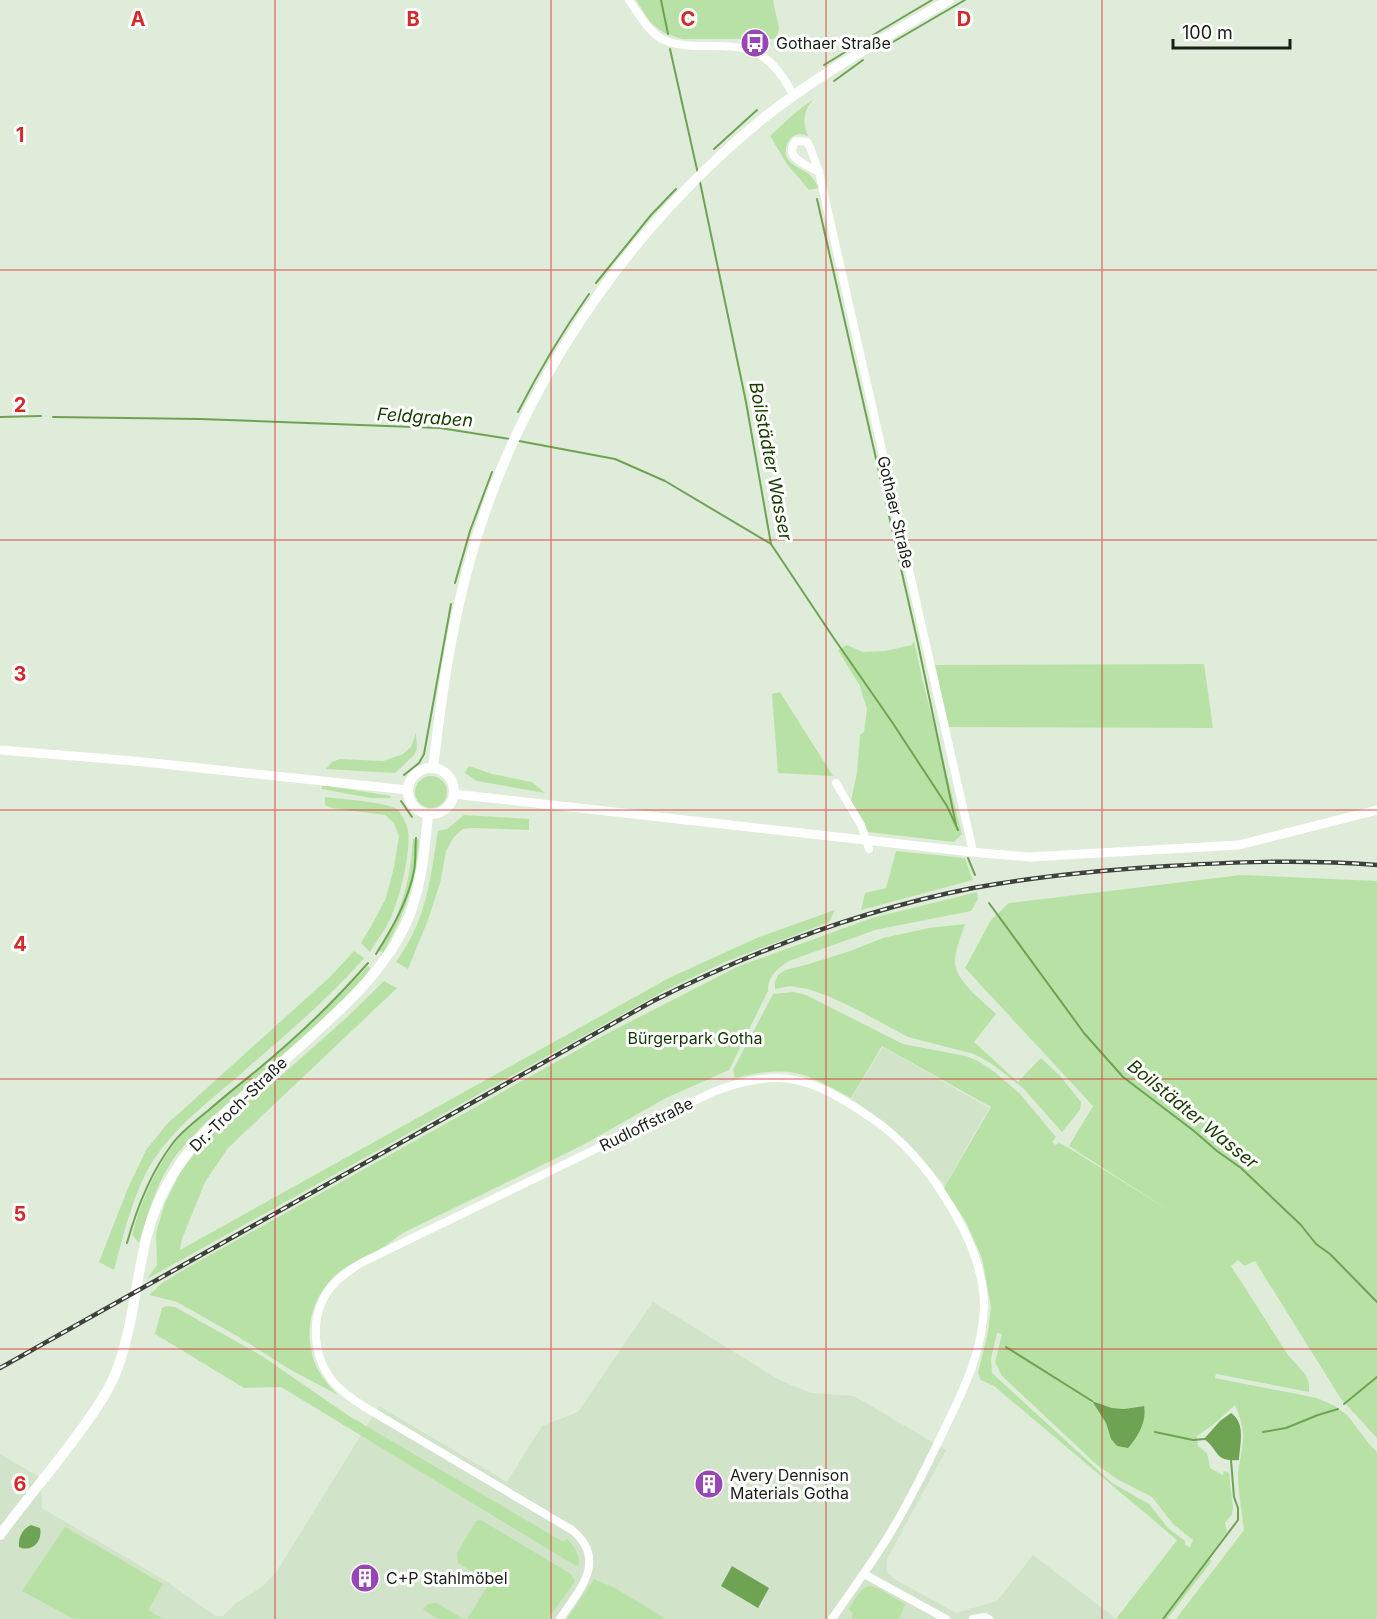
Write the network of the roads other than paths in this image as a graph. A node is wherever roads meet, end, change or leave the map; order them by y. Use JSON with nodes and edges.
{"nodes":[{"id":1,"x":629,"y":0,"type":"edge"},
{"id":2,"x":949,"y":0,"type":"edge"},
{"id":3,"x":794,"y":96,"type":"junction"},
{"id":4,"x":819,"y":172,"type":"dead end"},
{"id":5,"x":0,"y":750,"type":"edge"},
{"id":6,"x":434,"y":768,"type":"junction"},
{"id":7,"x":836,"y":783,"type":"dead end"},
{"id":8,"x":408,"y":790,"type":"junction"},
{"id":9,"x":454,"y":794,"type":"junction"},
{"id":10,"x":1377,"y":810,"type":"edge"},
{"id":11,"x":428,"y":814,"type":"junction"},
{"id":12,"x":867,"y":844,"type":"junction"},
{"id":13,"x":973,"y":852,"type":"junction"},
{"id":14,"x":0,"y":1535,"type":"edge"},
{"id":15,"x":864,"y":1574,"type":"junction"},
{"id":16,"x":560,"y":1619,"type":"edge"},
{"id":17,"x":832,"y":1619,"type":"edge"},
{"id":18,"x":946,"y":1619,"type":"edge"},
{"id":19,"x":973,"y":1619,"type":"edge"},
{"id":20,"x":989,"y":1619,"type":"edge"}],
"edges":[{"from":1,"to":3,"type":"street"},
{"from":2,"to":3,"type":"main road"},
{"from":3,"to":6,"type":"main road"},
{"from":4,"to":13,"type":"street","name":"Gothaer Straße"},
{"from":5,"to":8,"type":"street"},
{"from":6,"to":8,"type":"main road"},
{"from":6,"to":9,"type":"main road"},
{"from":7,"to":12,"type":"street"},
{"from":8,"to":11,"type":"main road"},
{"from":9,"to":11,"type":"main road"},
{"from":9,"to":12,"type":"street"},
{"from":10,"to":13,"type":"street"},
{"from":11,"to":14,"type":"main road","name":"Dr.-Troch-Straße"},
{"from":12,"to":13,"type":"street"},
{"from":15,"to":16,"type":"street","name":"Rudloffstraße"},
{"from":15,"to":17,"type":"street","name":"Rudloffstraße"},
{"from":15,"to":18,"type":"street"},
{"from":19,"to":20,"type":"street"}]}
